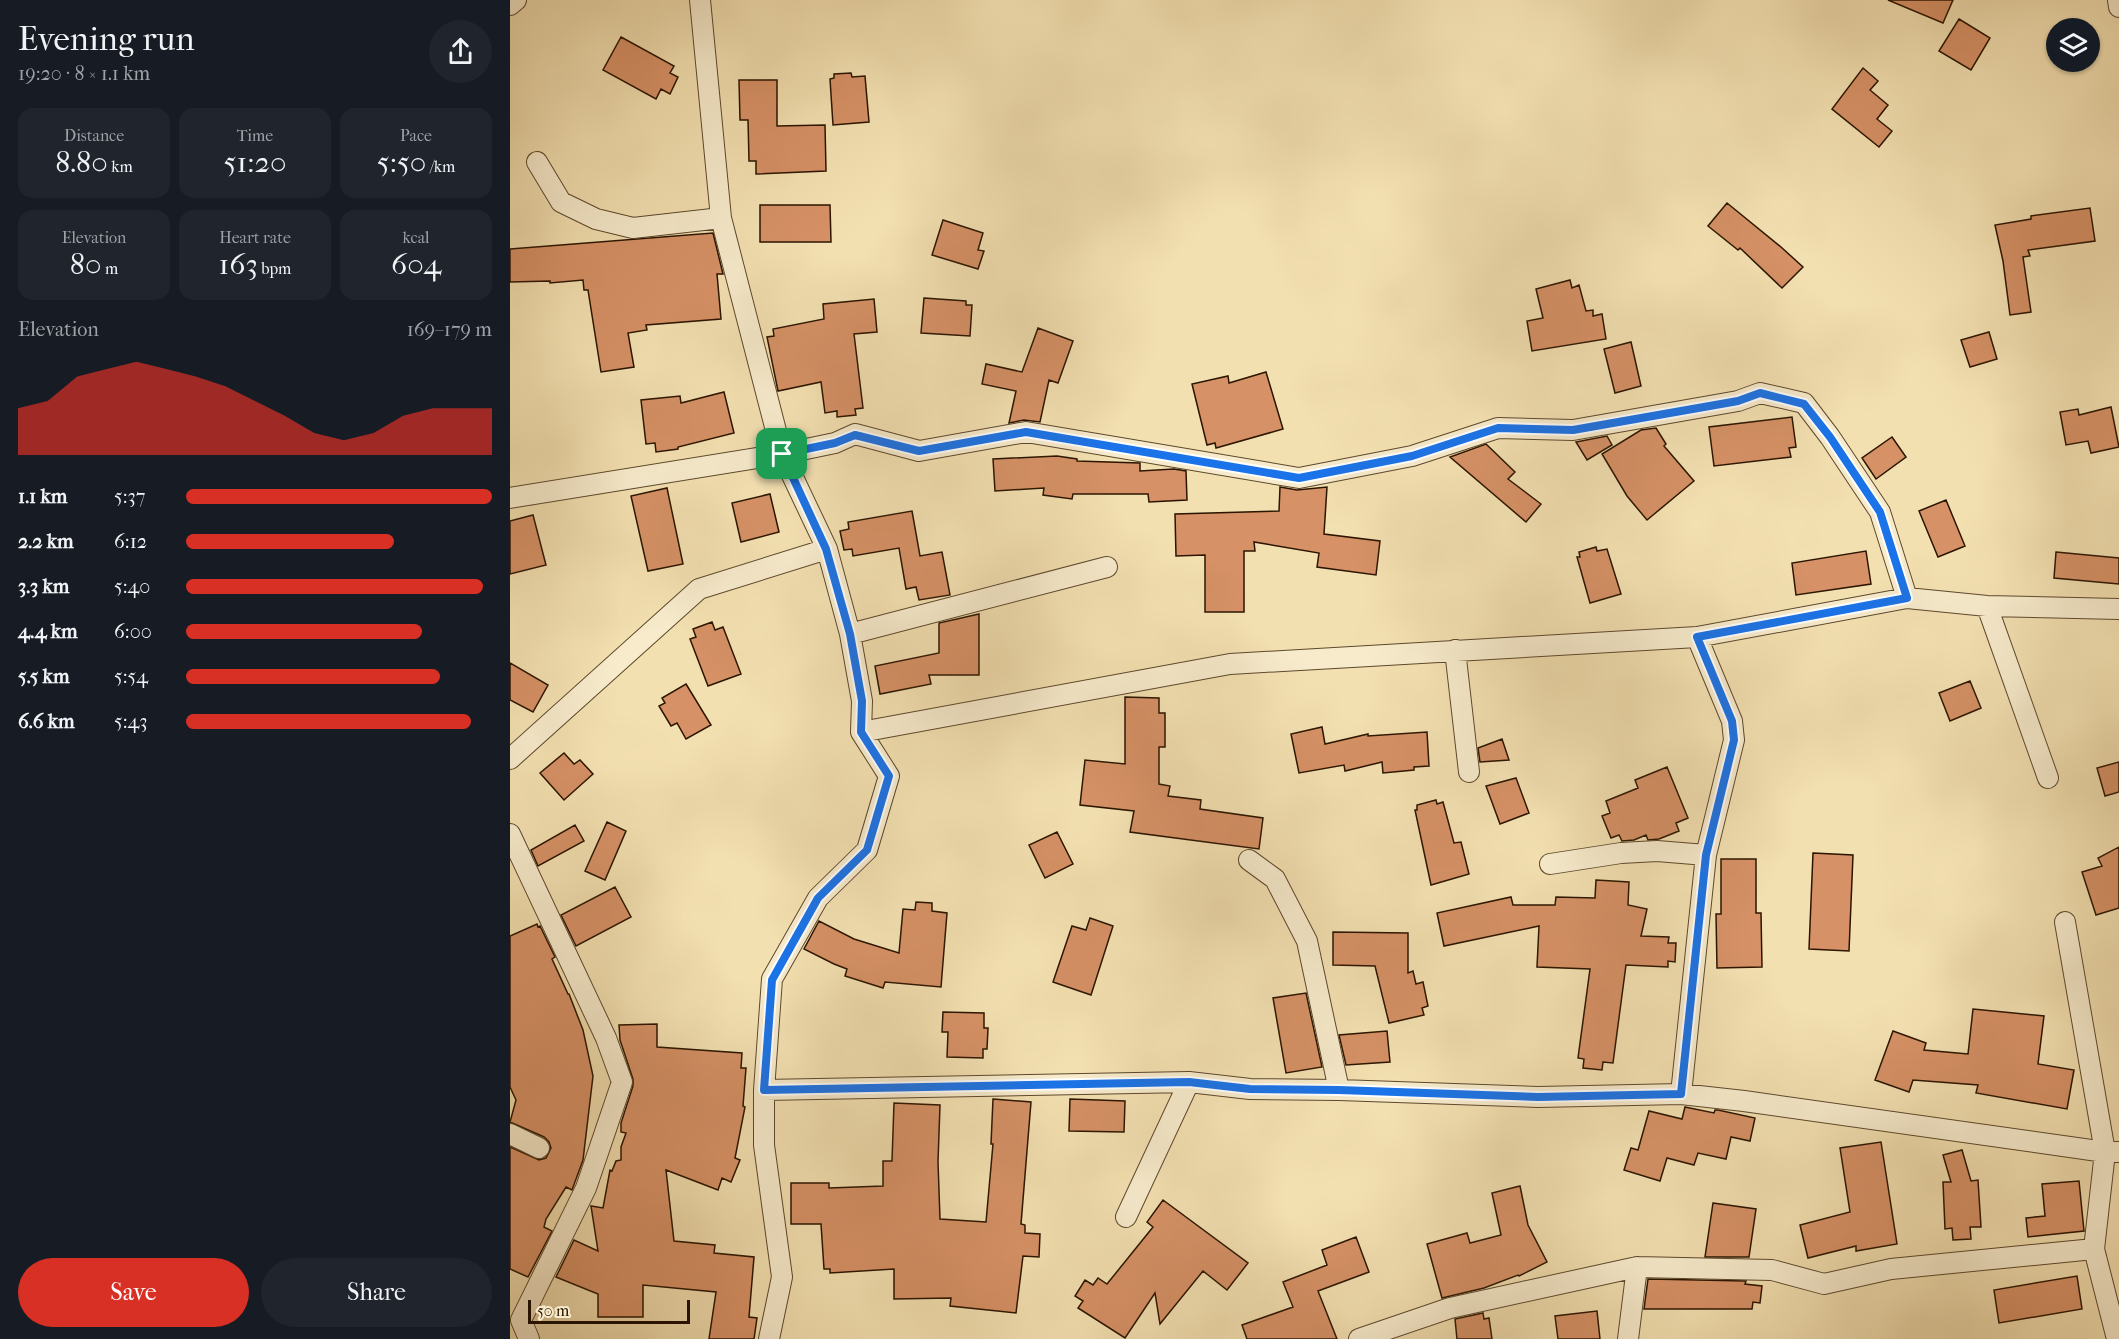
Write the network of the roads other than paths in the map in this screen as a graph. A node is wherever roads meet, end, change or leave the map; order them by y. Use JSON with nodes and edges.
{"nodes":[{"id":1,"x":516,"y":0,"type":"edge"},
{"id":2,"x":700,"y":0,"type":"edge"},
{"id":3,"x":2118,"y":0,"type":"edge"},
{"id":4,"x":510,"y":5,"type":"edge"},
{"id":5,"x":2119,"y":7,"type":"edge"},
{"id":6,"x":537,"y":162,"type":"dead end"},
{"id":7,"x":721,"y":218,"type":"junction"},
{"id":8,"x":782,"y":454,"type":"junction"},
{"id":9,"x":510,"y":498,"type":"edge"},
{"id":10,"x":826,"y":549,"type":"junction"},
{"id":11,"x":1107,"y":567,"type":"dead end"},
{"id":12,"x":1907,"y":598,"type":"junction"},
{"id":13,"x":1987,"y":606,"type":"junction"},
{"id":14,"x":2119,"y":609,"type":"edge"},
{"id":15,"x":850,"y":634,"type":"junction"},
{"id":16,"x":1697,"y":637,"type":"junction"},
{"id":17,"x":1455,"y":650,"type":"junction"},
{"id":18,"x":861,"y":732,"type":"junction"},
{"id":19,"x":510,"y":759,"type":"edge"},
{"id":20,"x":1468,"y":772,"type":"dead end"},
{"id":21,"x":2048,"y":778,"type":"dead end"},
{"id":22,"x":510,"y":834,"type":"edge"},
{"id":23,"x":1706,"y":855,"type":"junction"},
{"id":24,"x":1249,"y":860,"type":"dead end"},
{"id":25,"x":1550,"y":864,"type":"dead end"},
{"id":26,"x":2065,"y":922,"type":"dead end"},
{"id":27,"x":1189,"y":1082,"type":"junction"},
{"id":28,"x":764,"y":1090,"type":"junction"},
{"id":29,"x":1339,"y":1090,"type":"junction"},
{"id":30,"x":1681,"y":1094,"type":"junction"},
{"id":31,"x":510,"y":1134,"type":"edge"},
{"id":32,"x":538,"y":1148,"type":"dead end"},
{"id":33,"x":2112,"y":1152,"type":"edge"},
{"id":34,"x":1126,"y":1217,"type":"dead end"},
{"id":35,"x":2094,"y":1249,"type":"junction"},
{"id":36,"x":1637,"y":1267,"type":"junction"},
{"id":37,"x":529,"y":1339,"type":"edge"},
{"id":38,"x":769,"y":1339,"type":"edge"},
{"id":39,"x":1359,"y":1339,"type":"edge"},
{"id":40,"x":1628,"y":1339,"type":"edge"},
{"id":41,"x":2117,"y":1339,"type":"edge"}],
"edges":[{"from":1,"to":4,"type":"street"},
{"from":2,"to":7,"type":"street"},
{"from":3,"to":5,"type":"street"},
{"from":6,"to":7,"type":"street"},
{"from":7,"to":8,"type":"street"},
{"from":8,"to":9,"type":"street"},
{"from":8,"to":10,"type":"street"},
{"from":8,"to":12,"type":"street"},
{"from":10,"to":15,"type":"street"},
{"from":10,"to":19,"type":"street"},
{"from":11,"to":15,"type":"street"},
{"from":12,"to":13,"type":"street"},
{"from":12,"to":16,"type":"street"},
{"from":13,"to":14,"type":"street"},
{"from":13,"to":21,"type":"street"},
{"from":15,"to":18,"type":"street"},
{"from":16,"to":17,"type":"street"},
{"from":16,"to":23,"type":"street"},
{"from":17,"to":18,"type":"street"},
{"from":17,"to":20,"type":"street"},
{"from":18,"to":28,"type":"street"},
{"from":22,"to":37,"type":"street"},
{"from":23,"to":25,"type":"street"},
{"from":23,"to":30,"type":"street"},
{"from":24,"to":29,"type":"street"},
{"from":26,"to":33,"type":"street"},
{"from":27,"to":28,"type":"street"},
{"from":27,"to":29,"type":"street"},
{"from":27,"to":34,"type":"street"},
{"from":28,"to":38,"type":"street"},
{"from":29,"to":30,"type":"street"},
{"from":30,"to":33,"type":"street"},
{"from":31,"to":32,"type":"street"},
{"from":33,"to":35,"type":"street"},
{"from":35,"to":36,"type":"street"},
{"from":35,"to":41,"type":"street"},
{"from":36,"to":39,"type":"street"},
{"from":36,"to":40,"type":"street"}]}
